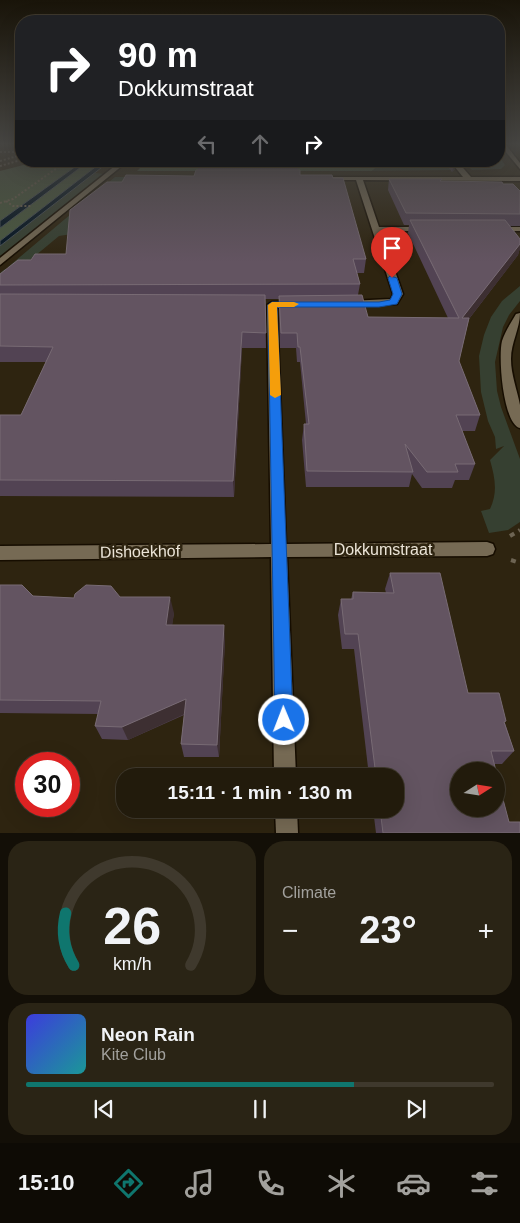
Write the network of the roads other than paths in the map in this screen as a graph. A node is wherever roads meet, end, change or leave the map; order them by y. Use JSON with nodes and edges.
{"nodes":[{"id":1,"x":97,"y":184,"type":"edge"},
{"id":2,"x":361,"y":184,"type":"edge"},
{"id":3,"x":377,"y":228,"type":"junction"},
{"id":4,"x":434,"y":229,"type":"edge"},
{"id":5,"x":482,"y":229,"type":"edge"},
{"id":6,"x":520,"y":229,"type":"edge"},
{"id":7,"x":0,"y":262,"type":"edge"},
{"id":8,"x":311,"y":304,"type":"edge"},
{"id":9,"x":331,"y":304,"type":"edge"},
{"id":10,"x":520,"y":316,"type":"edge"},
{"id":11,"x":520,"y":424,"type":"edge"},
{"id":12,"x":280,"y":549,"type":"junction"},
{"id":13,"x":487,"y":549,"type":"dead end"},
{"id":14,"x":0,"y":553,"type":"edge"},
{"id":15,"x":285,"y":768,"type":"edge"},
{"id":16,"x":286,"y":818,"type":"edge"},
{"id":17,"x":287,"y":833,"type":"edge"}],
"edges":[{"from":1,"to":7,"type":"street"},
{"from":2,"to":3,"type":"street"},
{"from":3,"to":4,"type":"street"},
{"from":3,"to":9,"type":"street"},
{"from":5,"to":6,"type":"street"},
{"from":8,"to":12,"type":"street"},
{"from":10,"to":11,"type":"street"},
{"from":12,"to":13,"type":"street","name":"Dokkumstraat"},
{"from":12,"to":14,"type":"street","name":"Dishoekhof"},
{"from":12,"to":15,"type":"street"},
{"from":16,"to":17,"type":"street"}]}
